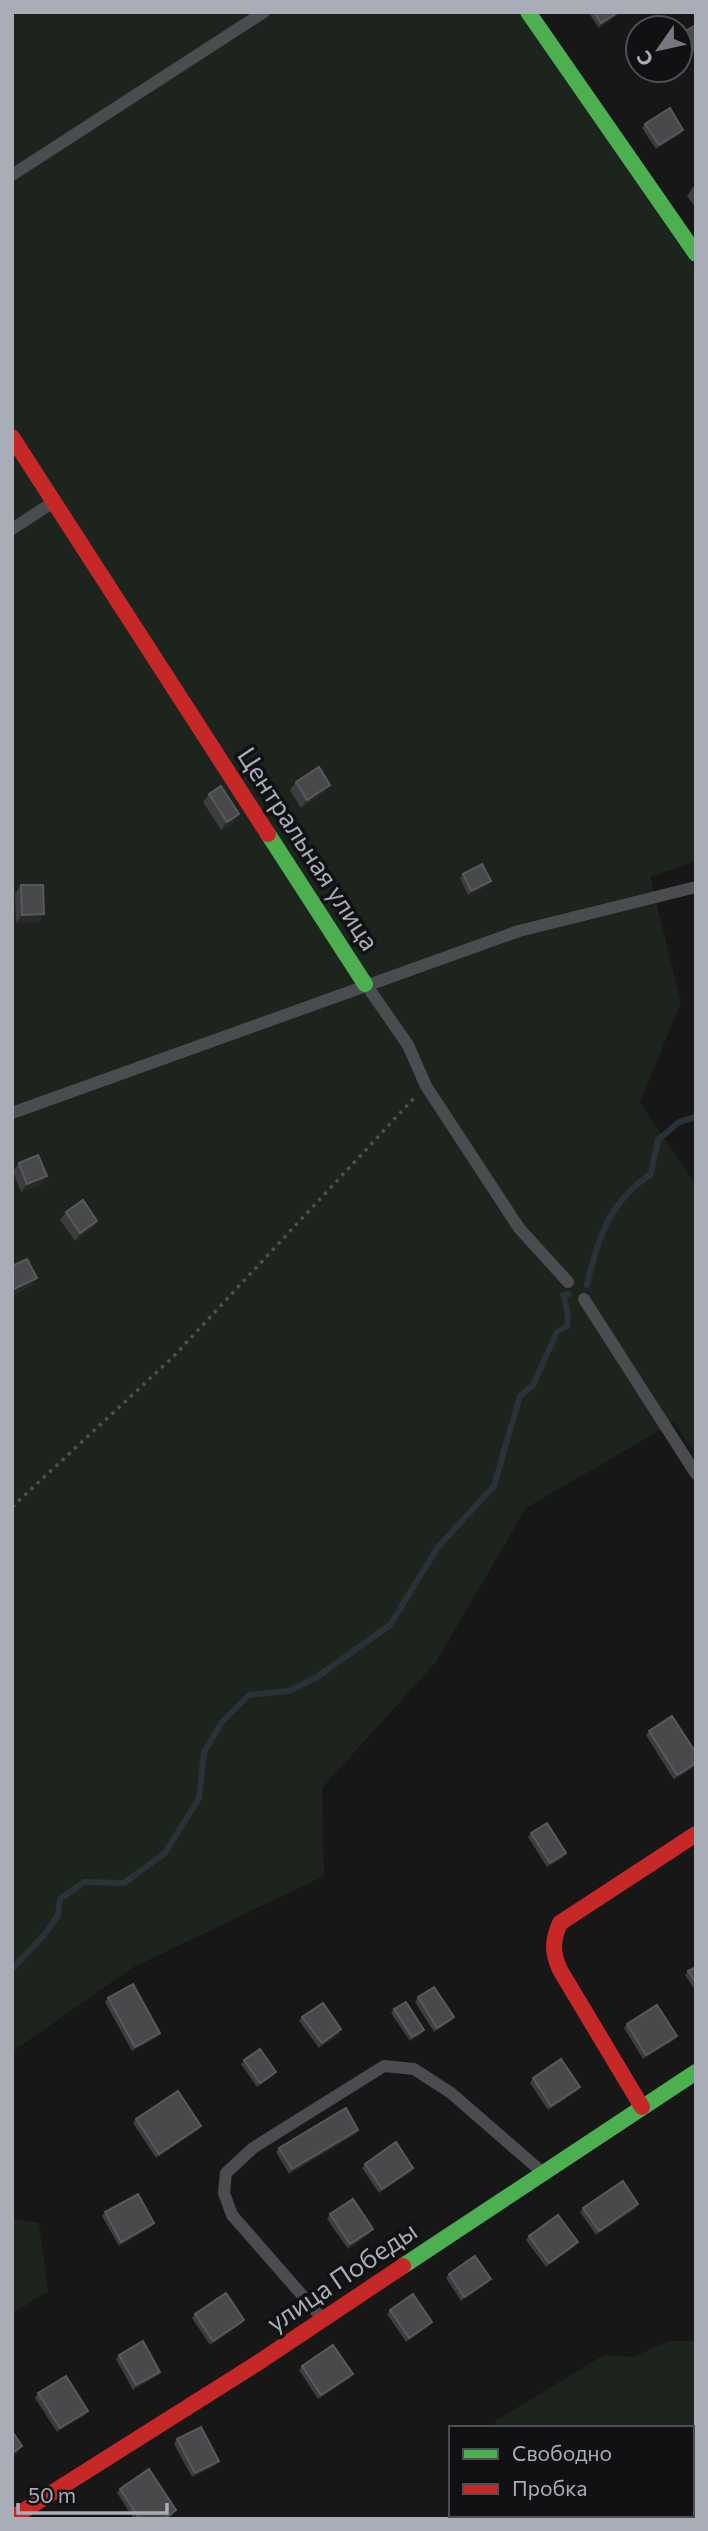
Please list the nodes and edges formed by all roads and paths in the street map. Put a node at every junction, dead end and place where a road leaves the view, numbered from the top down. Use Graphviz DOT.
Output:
graph roads {
  1 [pos="264,12"];
  2 [pos="528,12"];
  3 [pos="12,175"];
  4 [pos="696,254"];
  5 [pos="12,437"];
  6 [pos="55,501"];
  7 [pos="12,529"];
  8 [pos="696,887"];
  9 [pos="365,984"];
  10 [pos="426,1086"];
  11 [pos="12,1113"];
  12 [pos="568,1282"];
  13 [pos="584,1298"];
  14 [pos="696,1474"];
  15 [pos="12,1507"];
  16 [pos="696,1834"];
  17 [pos="696,2072"];
  18 [pos="642,2107"];
  19 [pos="542,2172"];
  20 [pos="323,2319"];
  21 [pos="12,2518"];
  1 -- 3 [label="lane"];
  2 -- 4 [label="street"];
  5 -- 6 [label="street, Центральная улица"];
  6 -- 7 [label="lane"];
  6 -- 9 [label="street, Центральная улица"];
  8 -- 9 [label="lane"];
  9 -- 10 [label="lane, Центральная улица"];
  9 -- 11 [label="lane"];
  10 -- 12 [label="lane, Центральная улица"];
  10 -- 15 [label="path"];
  13 -- 14 [label="lane"];
  16 -- 18 [label="street"];
  17 -- 18 [label="street, улица Победы"];
  18 -- 19 [label="street, улица Победы"];
  19 -- 20 [label="street, улица Победы"];
  19 -- 20 [label="lane"];
  20 -- 21 [label="street, улица Победы"];
}
